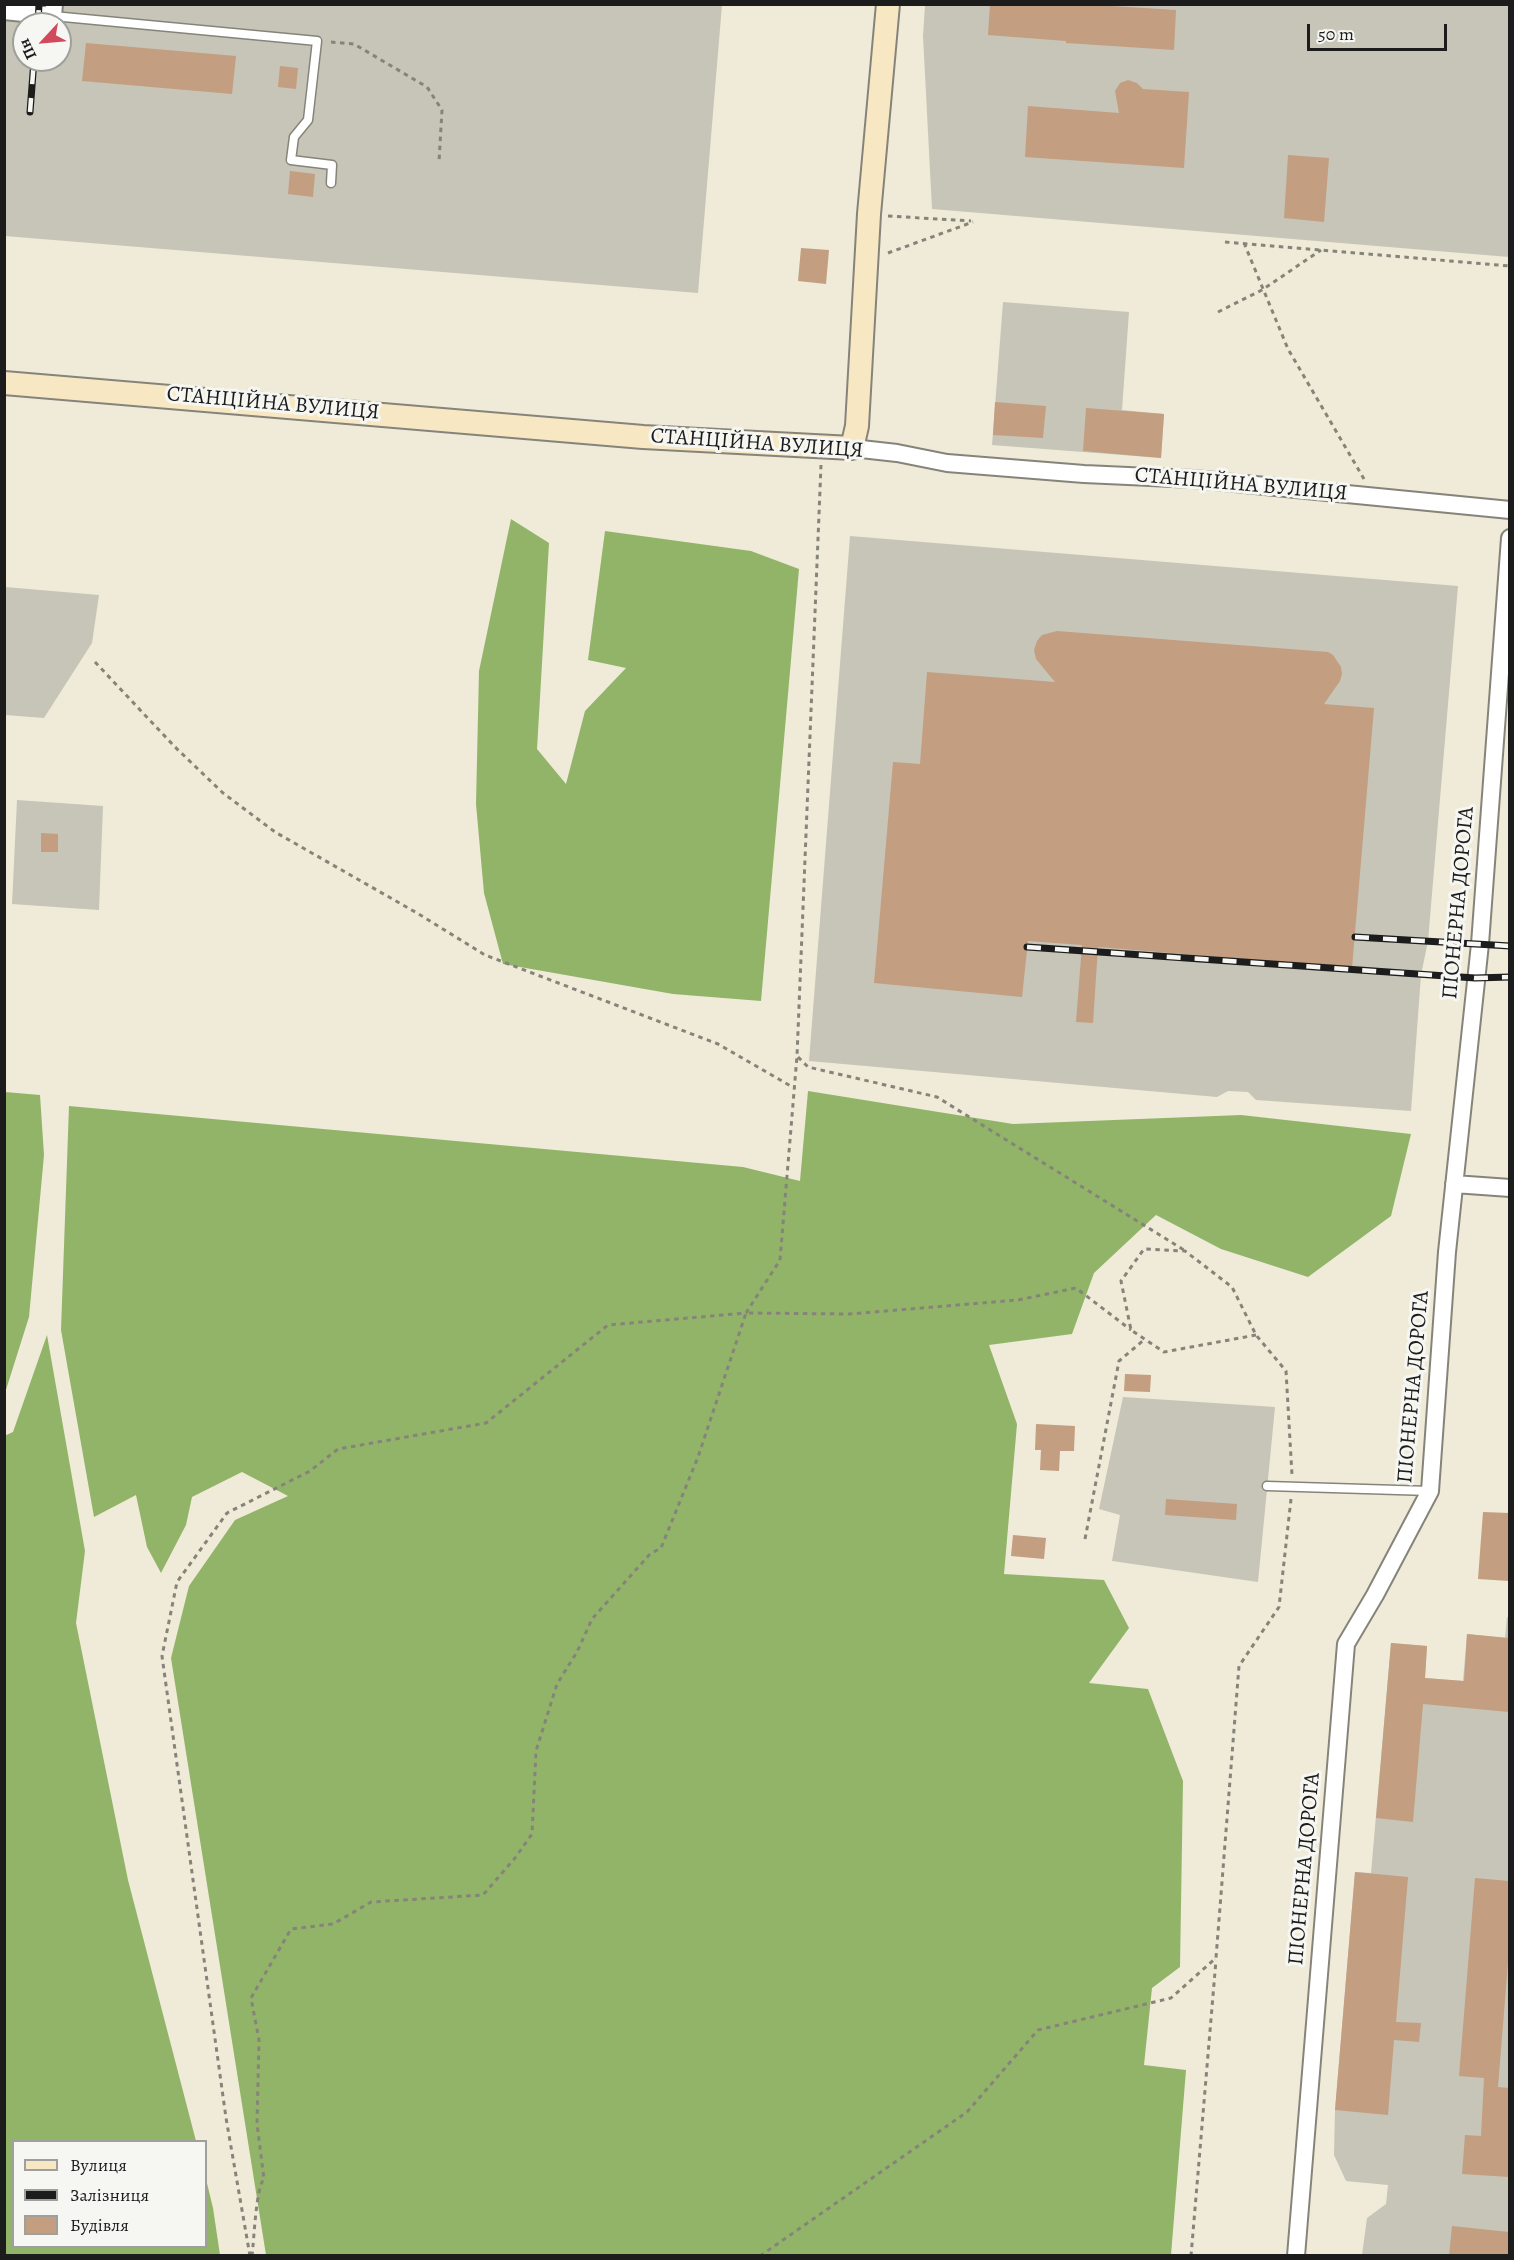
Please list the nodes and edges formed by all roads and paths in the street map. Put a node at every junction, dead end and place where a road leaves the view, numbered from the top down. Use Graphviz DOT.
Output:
graph roads {
  1 [pos="888,4"];
  2 [pos="54,10"];
  3 [pos="4,11"];
  4 [pos="317,41"];
  5 [pos="439,162"];
  6 [pos="331,183"];
  7 [pos="869,214"];
  8 [pos="1225,242"];
  9 [pos="1244,243"];
  10 [pos="1321,250"];
  11 [pos="867,261"];
  12 [pos="1509,266"];
  13 [pos="1262,290"];
  14 [pos="1218,312"];
  15 [pos="4,383"];
  16 [pos="822,446"];
  17 [pos="852,448"];
  18 [pos="1374,496"];
  19 [pos="1509,510"];
  20 [pos="1509,538"];
  21 [pos="95,662"];
  22 [pos="797,1056"];
  23 [pos="794,1088"];
  24 [pos="1454,1184"];
  25 [pos="1509,1188"];
  26 [pos="1185,1251"];
  27 [pos="746,1313"];
  28 [pos="1131,1330"];
  29 [pos="1256,1335"];
  30 [pos="1145,1339"];
  31 [pos="1267,1486"];
  32 [pos="1293,1487"];
  33 [pos="1430,1491"];
  34 [pos="1084,1539"];
  35 [pos="1216,1958"];
  36 [pos="251,2256"];
  37 [pos="760,2256"];
  38 [pos="1191,2256"];
  39 [pos="1296,2256"];
  1 -- 7 [label="street"];
  2 -- 3 [label="street"];
  2 -- 4 [label="lane"];
  4 -- 5 [label="path"];
  4 -- 6 [label="lane"];
  7 -- 11 [label="street"];
  7 -- 11 [label="path"];
  8 -- 9 [label="path"];
  9 -- 10 [label="path"];
  9 -- 13 [label="path"];
  10 -- 12 [label="path"];
  10 -- 13 [label="path"];
  11 -- 17 [label="street"];
  13 -- 14 [label="path"];
  13 -- 18 [label="path"];
  15 -- 16 [label="street, СТАНЦІЙНА ВУЛИЦЯ"];
  16 -- 17 [label="street, СТАНЦІЙНА ВУЛИЦЯ"];
  16 -- 22 [label="path"];
  17 -- 18 [label="street, СТАНЦІЙНА ВУЛИЦЯ"];
  18 -- 19 [label="street, СТАНЦІЙНА ВУЛИЦЯ"];
  20 -- 24 [label="street, ПІОНЕРНА ДОРОГА"];
  21 -- 23 [label="path"];
  22 -- 23 [label="path"];
  22 -- 26 [label="path"];
  23 -- 27 [label="path"];
  24 -- 25 [label="street"];
  24 -- 33 [label="street, ПІОНЕРНА ДОРОГА"];
  26 -- 28 [label="path"];
  26 -- 29 [label="path"];
  27 -- 28 [label="path"];
  27 -- 36 [label="path"];
  27 -- 36 [label="path"];
  28 -- 30 [label="path"];
  29 -- 30 [label="path"];
  29 -- 32 [label="path"];
  30 -- 34 [label="path"];
  31 -- 32 [label="lane"];
  32 -- 33 [label="lane"];
  32 -- 35 [label="path"];
  33 -- 39 [label="street, ПІОНЕРНА ДОРОГА"];
  35 -- 37 [label="path"];
  35 -- 38 [label="path"];
}
